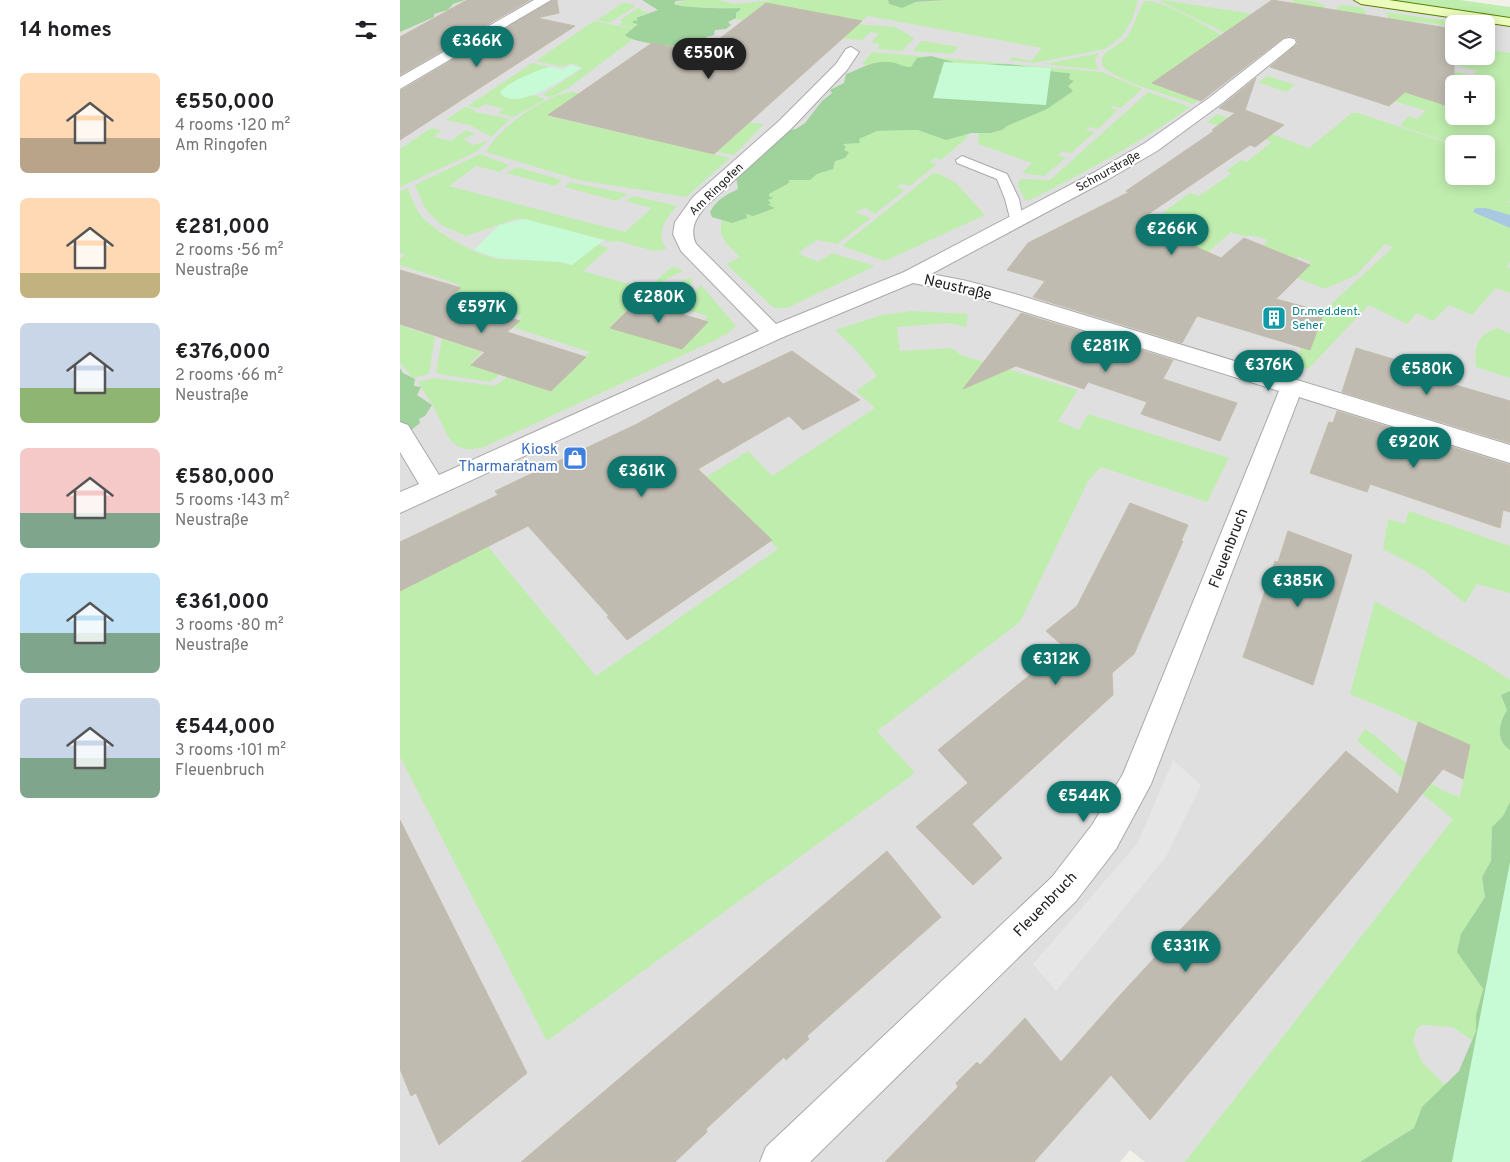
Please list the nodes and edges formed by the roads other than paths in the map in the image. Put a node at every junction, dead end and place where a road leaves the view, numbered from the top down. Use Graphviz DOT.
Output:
graph roads {
  1 [pos="544,0"];
  2 [pos="1361,0"];
  3 [pos="1510,22"];
  4 [pos="1289,42"];
  5 [pos="851,52"];
  6 [pos="400,84"];
  7 [pos="962,160"];
  8 [pos="1016,219"];
  9 [pos="911,276"];
  10 [pos="773,333"];
  11 [pos="1292,386"];
  12 [pos="400,432"];
  13 [pos="1510,454"];
  14 [pos="434,488"];
  15 [pos="400,504"];
  16 [pos="781,1162"];
  1 -- 6 [label="street"];
  2 -- 3 [label="main road"];
  4 -- 8 [label="street, Schnurstraße"];
  5 -- 10 [label="street, Am Ringofen"];
  7 -- 8 [label="lane"];
  8 -- 9 [label="street, Schnurstraße"];
  9 -- 10 [label="street, Neustraße"];
  9 -- 11 [label="street, Neustraße"];
  10 -- 14 [label="street, Neustraße"];
  11 -- 13 [label="street, Neustraße"];
  11 -- 16 [label="street, Fleuenbruch"];
  12 -- 14 [label="street"];
  14 -- 15 [label="street, Neustraße"];
}
